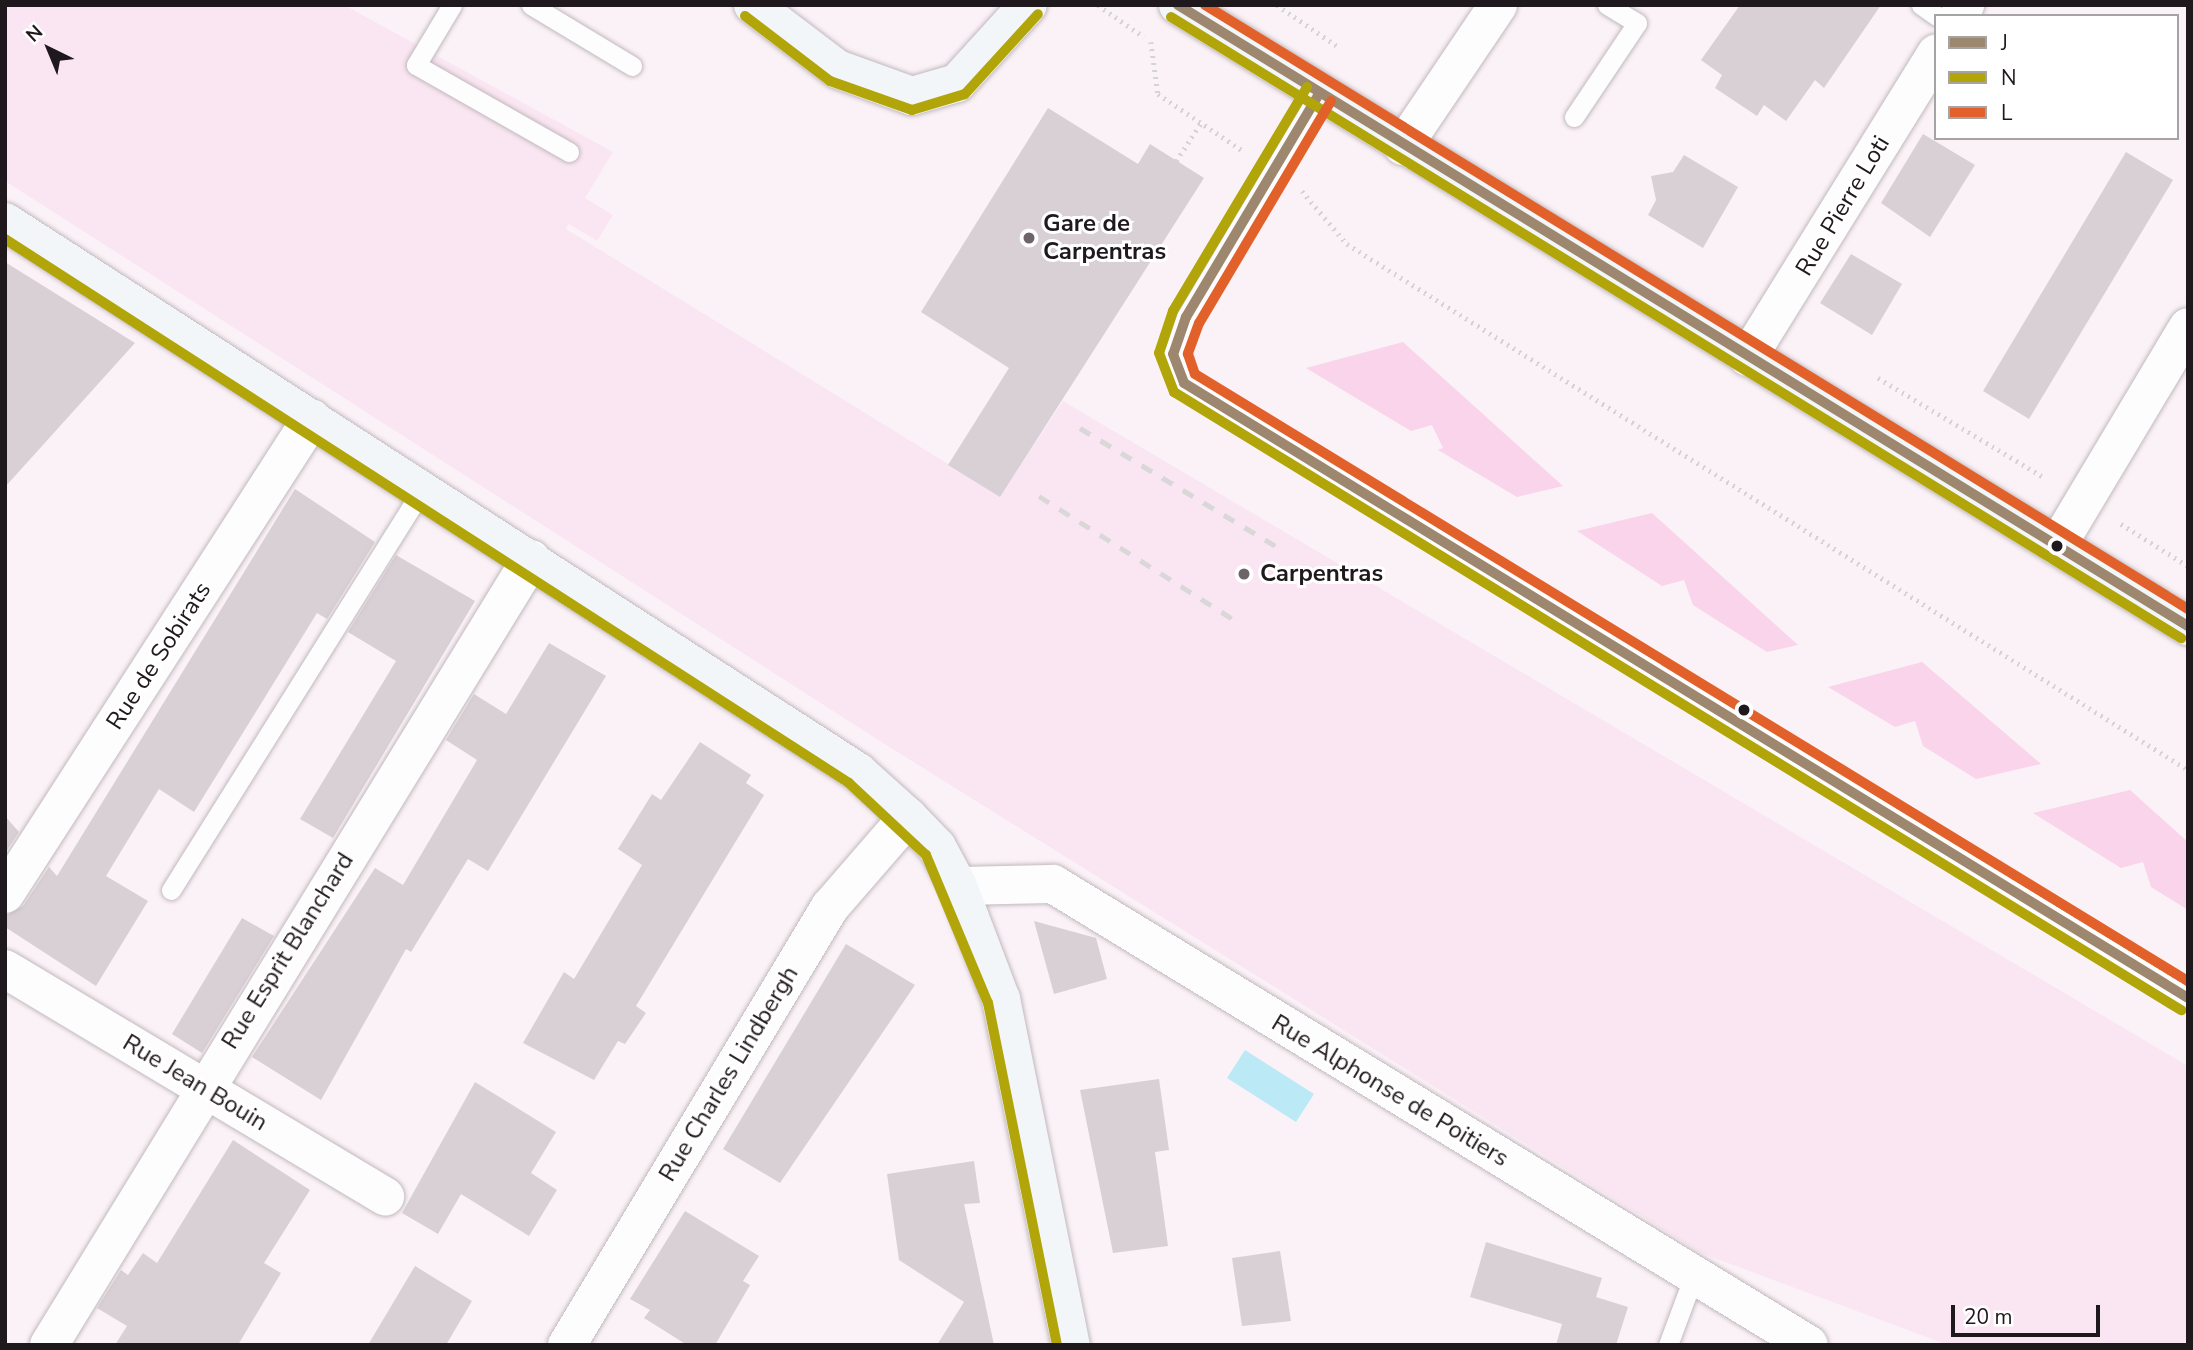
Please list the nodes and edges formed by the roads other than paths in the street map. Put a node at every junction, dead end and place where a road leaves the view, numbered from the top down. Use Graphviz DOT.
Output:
graph roads {
  1 [pos="452,5"];
  2 [pos="531,5"];
  3 [pos="753,5"];
  4 [pos="1028,5"];
  5 [pos="1178,5"];
  6 [pos="1498,5"];
  7 [pos="1607,5"];
  8 [pos="1934,57"];
  9 [pos="632,66"];
  10 [pos="1319,94"];
  11 [pos="1574,117"];
  12 [pos="1403,146"];
  13 [pos="569,152"];
  14 [pos="5,222"];
  15 [pos="2188,327"];
  16 [pos="1748,357"];
  17 [pos="312,418"];
  18 [pos="423,489"];
  19 [pos="2057,546"];
  20 [pos="531,559"];
  21 [pos="2188,626"];
  22 [pos="908,817"];
  23 [pos="958,886"];
  24 [pos="172,890"];
  25 [pos="5,894"];
  26 [pos="5,969"];
  27 [pos="2188,998"];
  28 [pos="203,1089"];
  29 [pos="385,1196"];
  30 [pos="1694,1275"];
  31 [pos="49,1345"];
  32 [pos="567,1345"];
  33 [pos="1071,1345"];
  34 [pos="1668,1345"];
  35 [pos="1809,1345"];
  1 -- 13 [label="lane"];
  2 -- 9 [label="lane"];
  3 -- 4 [label="street"];
  5 -- 10 [label="street"];
  6 -- 12 [label="street"];
  7 -- 11 [label="lane"];
  8 -- 16 [label="street, Rue Pierre Loti"];
  10 -- 12 [label="street"];
  10 -- 27 [label="lane"];
  12 -- 16 [label="street"];
  14 -- 17 [label="street"];
  15 -- 19 [label="street"];
  16 -- 19 [label="street"];
  17 -- 18 [label="street"];
  17 -- 25 [label="street, Rue de Sobirats"];
  18 -- 20 [label="street"];
  18 -- 24 [label="lane"];
  19 -- 21 [label="street"];
  20 -- 22 [label="street"];
  20 -- 28 [label="street, Rue Esprit Blanchard"];
  22 -- 23 [label="street"];
  22 -- 32 [label="street, Rue Charles Lindbergh"];
  23 -- 30 [label="street, Rue Alphonse de Poitiers"];
  23 -- 33 [label="street"];
  26 -- 28 [label="street, Rue Jean Bouin"];
  28 -- 29 [label="street, Rue Jean Bouin"];
  28 -- 31 [label="street, Rue Esprit Blanchard"];
  30 -- 34 [label="lane"];
  30 -- 35 [label="street, Rue Alphonse de Poitiers"];
}
